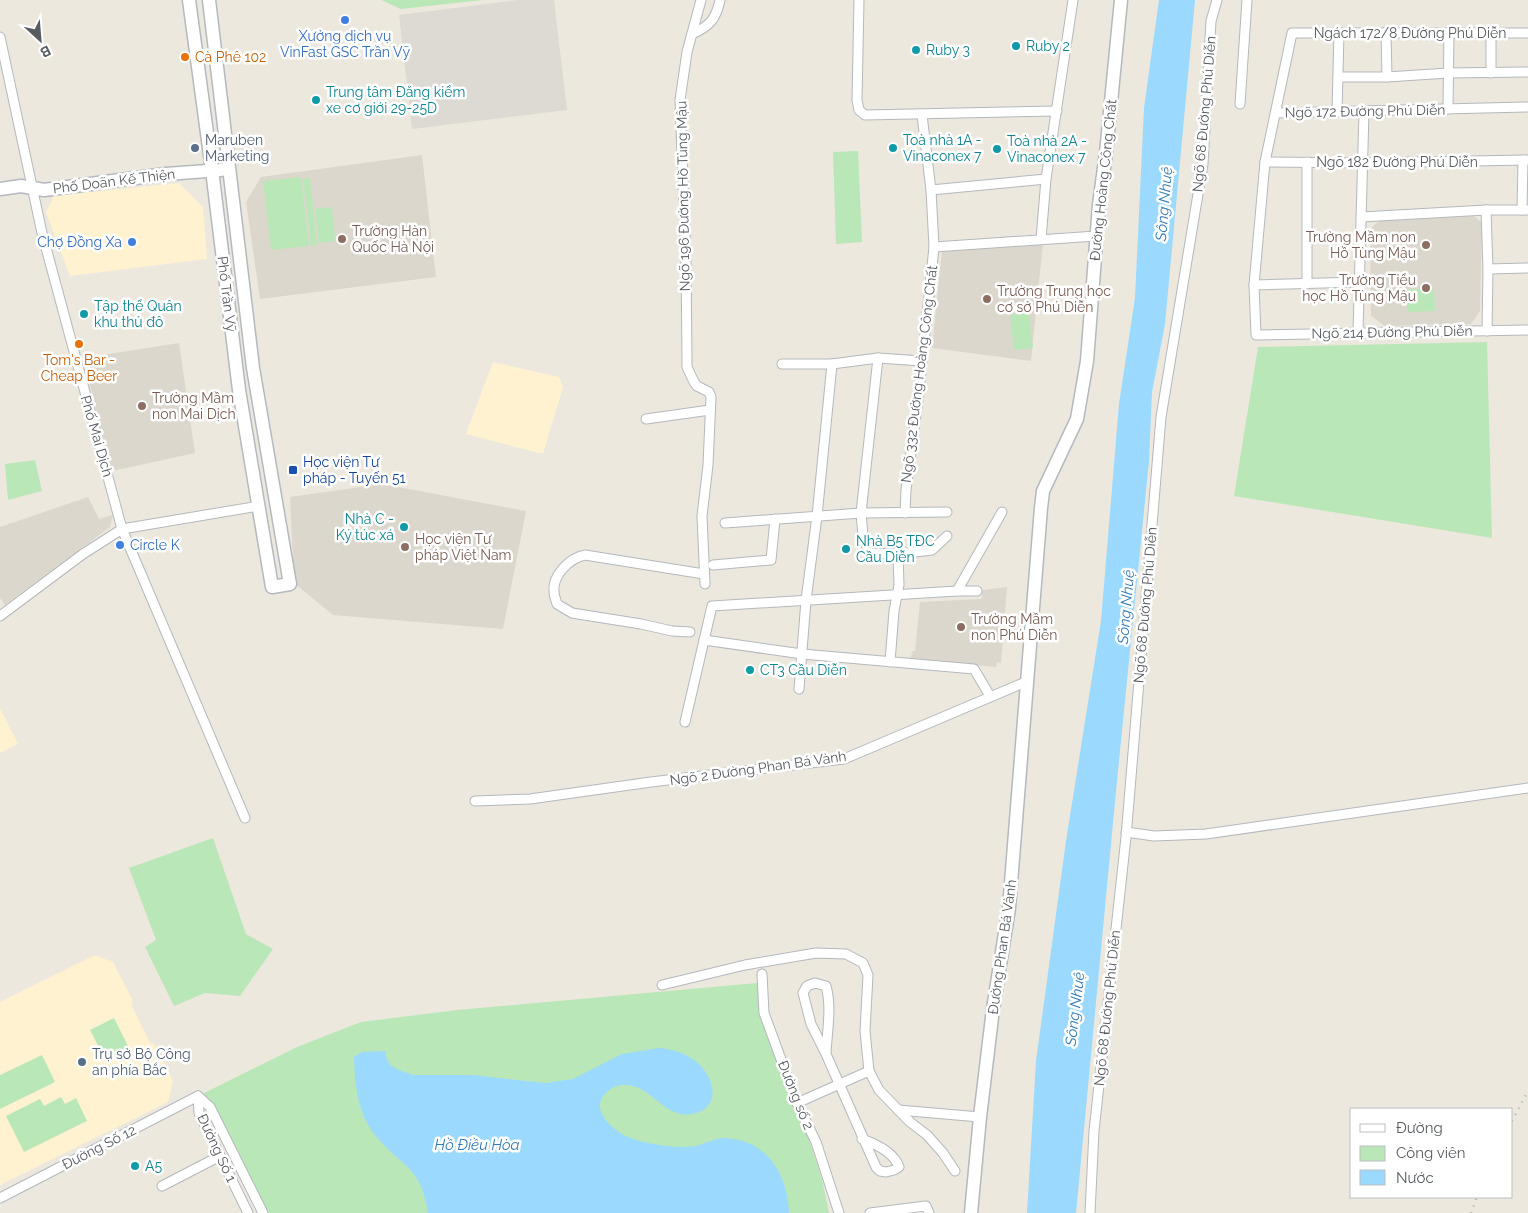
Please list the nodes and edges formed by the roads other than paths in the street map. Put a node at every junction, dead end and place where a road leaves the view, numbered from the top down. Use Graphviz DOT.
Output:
graph roads {
  1 [pos="189,0"];
  2 [pos="209,0"];
  3 [pos="701,0"];
  4 [pos="720,0"];
  5 [pos="859,0"];
  6 [pos="1073,0"];
  7 [pos="1121,0"];
  8 [pos="1217,0"];
  9 [pos="1247,0"];
  10 [pos="1386,32"];
  11 [pos="1449,32"];
  12 [pos="1491,32"];
  13 [pos="1339,33"];
  14 [pos="1528,33"];
  15 [pos="692,34"];
  16 [pos="0,37"];
  17 [pos="1528,72"];
  18 [pos="1448,73"];
  19 [pos="1491,73"];
  20 [pos="1338,77"];
  21 [pos="1386,77"];
  22 [pos="1240,104"];
  23 [pos="1528,107"];
  24 [pos="1448,109"];
  25 [pos="1057,111"];
  26 [pos="1364,111"];
  27 [pos="1337,112"];
  28 [pos="1276,113"];
  29 [pos="922,115"];
  30 [pos="1525,160"];
  31 [pos="1266,162"];
  32 [pos="1307,162"];
  33 [pos="1363,163"];
  34 [pos="229,169"];
  35 [pos="212,170"];
  36 [pos="1046,179"];
  37 [pos="32,187"];
  38 [pos="0,189"];
  39 [pos="931,190"];
  40 [pos="1486,210"];
  41 [pos="1525,210"];
  42 [pos="1361,217"];
  43 [pos="1096,236"];
  44 [pos="1041,239"];
  45 [pos="934,247"];
  46 [pos="1528,268"];
  47 [pos="1488,270"];
  48 [pos="1360,282"];
  49 [pos="1307,284"];
  50 [pos="1254,285"];
  51 [pos="1528,330"];
  52 [pos="1487,331"];
  53 [pos="1358,332"];
  54 [pos="1256,335"];
  55 [pos="878,358"];
  56 [pos="922,361"];
  57 [pos="782,364"];
  58 [pos="832,364"];
  59 [pos="710,410"];
  60 [pos="646,419"];
  61 [pos="275,504"];
  62 [pos="259,506"];
  63 [pos="947,512"];
  64 [pos="1002,512"];
  65 [pos="861,513"];
  66 [pos="905,513"];
  67 [pos="817,516"];
  68 [pos="775,519"];
  69 [pos="726,523"];
  70 [pos="122,529"];
  71 [pos="947,536"];
  72 [pos="898,554"];
  73 [pos="713,564"];
  74 [pos="957,590"];
  75 [pos="977,591"];
  76 [pos="897,595"];
  77 [pos="806,600"];
  78 [pos="0,616"];
  79 [pos="690,632"];
  80 [pos="704,640"];
  81 [pos="802,654"];
  82 [pos="890,662"];
  83 [pos="1028,681"];
  84 [pos="799,689"];
  85 [pos="990,696"];
  86 [pos="686,722"];
  87 [pos="1528,788"];
  88 [pos="475,801"];
  89 [pos="245,818"];
  90 [pos="1126,832"];
  91 [pos="762,974"];
  92 [pos="662,985"];
  93 [pos="826,1054"];
  94 [pos="869,1072"];
  95 [pos="839,1085"];
  96 [pos="198,1096"];
  97 [pos="796,1103"];
  98 [pos="898,1110"];
  99 [pos="980,1117"];
  100 [pos="862,1139"];
  101 [pos="220,1156"];
  102 [pos="955,1171"];
  103 [pos="162,1186"];
  104 [pos="0,1198"];
  105 [pos="248,1213"];
  106 [pos="263,1213"];
  107 [pos="840,1213"];
  108 [pos="870,1213"];
  109 [pos="929,1213"];
  110 [pos="971,1213"];
  111 [pos="1090,1213"];
  1 -- 35 [label="street, Phố Trần Vỹ"];
  2 -- 34 [label="street, Phố Trần Vỹ"];
  3 -- 15 [label="street, Ngõ 196 Đường Hồ Tùng Mậu"];
  4 -- 15 [label="street"];
  5 -- 29 [label="street"];
  6 -- 25 [label="street"];
  7 -- 43 [label="street, Đường Hoàng Công Chất"];
  8 -- 90 [label="street, Ngõ 68 Đường Phú Diễn"];
  9 -- 22 [label="street"];
  10 -- 11 [label="street, Ngách 172/8 Đường Phú Diễn"];
  10 -- 13 [label="street, Ngách 172/8 Đường Phú Diễn"];
  10 -- 21 [label="street"];
  11 -- 12 [label="street, Ngách 172/8 Đường Phú Diễn"];
  11 -- 18 [label="street"];
  12 -- 14 [label="street, Ngách 172/8 Đường Phú Diễn"];
  12 -- 19 [label="street"];
  13 -- 20 [label="street"];
  13 -- 28 [label="street, Ngách 172/8 Đường Phú Diễn"];
  15 -- 59 [label="street, Ngõ 196 Đường Hồ Tùng Mậu"];
  16 -- 37 [label="street, Phố Mai Dịch"];
  17 -- 19 [label="street"];
  18 -- 19 [label="street"];
  18 -- 21 [label="street"];
  18 -- 24 [label="street"];
  20 -- 21 [label="street"];
  20 -- 27 [label="street"];
  23 -- 24 [label="street, Ngõ 172 Đường Phú Diễn"];
  24 -- 26 [label="street, Ngõ 172 Đường Phú Diễn"];
  25 -- 29 [label="street"];
  25 -- 36 [label="street"];
  26 -- 27 [label="street, Ngõ 172 Đường Phú Diễn"];
  26 -- 33 [label="street"];
  27 -- 28 [label="street, Ngõ 172 Đường Phú Diễn"];
  28 -- 31 [label="street, Ngõ 172 Đường Phú Diễn"];
  29 -- 39 [label="street"];
  30 -- 33 [label="street, Ngõ 182 Đường Phú Diễn"];
  30 -- 41 [label="street"];
  31 -- 32 [label="street, Ngõ 182 Đường Phú Diễn"];
  31 -- 50 [label="street, Ngõ 172 Đường Phú Diễn"];
  32 -- 33 [label="street, Ngõ 182 Đường Phú Diễn"];
  32 -- 49 [label="street"];
  33 -- 42 [label="street"];
  34 -- 35 [label="street, Phố Doãn Kế Thiện"];
  34 -- 61 [label="street, Phố Trần Vỹ"];
  35 -- 37 [label="street, Phố Doãn Kế Thiện"];
  35 -- 62 [label="street, Phố Trần Vỹ"];
  36 -- 39 [label="street"];
  36 -- 44 [label="street"];
  37 -- 38 [label="street, Phố Doãn Kế Thiện"];
  37 -- 70 [label="street, Phố Mai Dịch"];
  39 -- 45 [label="street"];
  40 -- 41 [label="street"];
  40 -- 42 [label="street"];
  40 -- 47 [label="street"];
  42 -- 48 [label="street"];
  43 -- 44 [label="street, Ngõ 332 Đường Hoàng Công Chất"];
  43 -- 83 [label="street, Đường Hoàng Công Chất"];
  44 -- 45 [label="street, Ngõ 332 Đường Hoàng Công Chất"];
  45 -- 56 [label="street, Ngõ 332 Đường Hoàng Công Chất"];
  46 -- 47 [label="street"];
  47 -- 52 [label="street"];
  48 -- 49 [label="street"];
  48 -- 53 [label="street"];
  49 -- 50 [label="street"];
  50 -- 54 [label="street, Ngõ 172 Đường Phú Diễn"];
  51 -- 52 [label="street, Ngõ 214 Đường Phú Diễn"];
  52 -- 53 [label="street, Ngõ 214 Đường Phú Diễn"];
  53 -- 54 [label="street, Ngõ 214 Đường Phú Diễn"];
  55 -- 56 [label="street"];
  55 -- 58 [label="street"];
  55 -- 65 [label="street"];
  56 -- 66 [label="street, Ngõ 332 Đường Hoàng Công Chất"];
  57 -- 58 [label="street"];
  58 -- 67 [label="street"];
  59 -- 60 [label="street"];
  59 -- 79 [label="street"];
  61 -- 62 [label="street"];
  61 -- 62 [label="street, Phố Trần Vỹ"];
  62 -- 70 [label="street"];
  63 -- 66 [label="street"];
  64 -- 74 [label="street"];
  65 -- 66 [label="street"];
  65 -- 67 [label="street"];
  65 -- 72 [label="street"];
  67 -- 68 [label="street"];
  67 -- 77 [label="street"];
  68 -- 69 [label="street"];
  68 -- 73 [label="street"];
  70 -- 78 [label="street"];
  70 -- 89 [label="street, Phố Mai Dịch"];
  71 -- 72 [label="street"];
  72 -- 76 [label="street"];
  74 -- 75 [label="street"];
  74 -- 76 [label="street"];
  76 -- 77 [label="street"];
  76 -- 82 [label="street"];
  77 -- 80 [label="street"];
  77 -- 81 [label="street"];
  80 -- 81 [label="street"];
  80 -- 86 [label="street"];
  81 -- 82 [label="street"];
  81 -- 84 [label="street"];
  82 -- 85 [label="street"];
  83 -- 85 [label="street, Ngõ 2 Đường Phan Bá Vành"];
  83 -- 99 [label="street, Đường Phan Bá Vành"];
  85 -- 88 [label="street, Ngõ 2 Đường Phan Bá Vành"];
  87 -- 90 [label="street"];
  90 -- 111 [label="street, Ngõ 68 Đường Phú Diễn"];
  91 -- 97 [label="street, Đường số 2"];
  92 -- 94 [label="street"];
  93 -- 93 [label="street"];
  93 -- 95 [label="street"];
  94 -- 95 [label="street"];
  94 -- 98 [label="street"];
  95 -- 97 [label="street"];
  95 -- 100 [label="street"];
  96 -- 101 [label="street, Đường Số 1"];
  96 -- 104 [label="street, Đường Số 12"];
  96 -- 106 [label="street, Đường Số 1"];
  97 -- 107 [label="street, Đường số 2"];
  98 -- 99 [label="street"];
  98 -- 102 [label="street"];
  99 -- 110 [label="street, Đường Phan Bá Vành"];
  101 -- 103 [label="street"];
  101 -- 105 [label="street, Đường Số 1"];
  108 -- 109 [label="street"];
}
